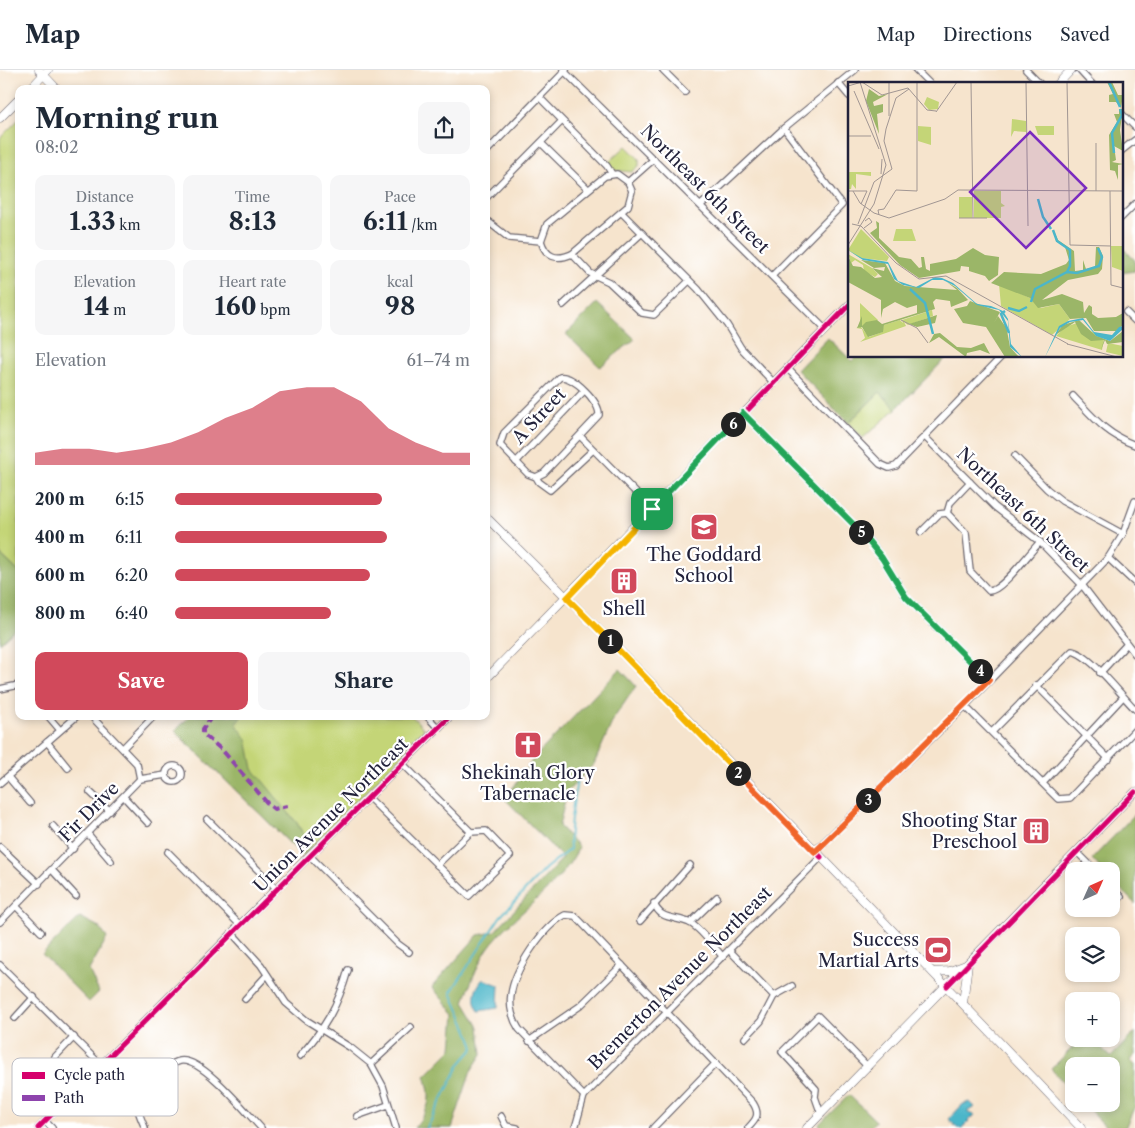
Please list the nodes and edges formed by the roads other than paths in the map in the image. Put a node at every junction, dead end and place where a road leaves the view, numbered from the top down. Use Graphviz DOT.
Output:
graph roads {
  1 [pos="662,70"];
  2 [pos="854,70"];
  3 [pos="916,70"];
  4 [pos="1026,70"];
  5 [pos="1071,70"];
  6 [pos="1079,70"];
  7 [pos="564,71"];
  8 [pos="43,72"];
  9 [pos="928,82"];
  10 [pos="1038,82"];
  11 [pos="1060,82"];
  12 [pos="1090,82"];
  13 [pos="838,83"];
  14 [pos="33,85"];
  15 [pos="54,85"];
  16 [pos="685,92"];
  17 [pos="848,95"];
  18 [pos="540,98"];
  19 [pos="15,104"];
  20 [pos="1122,114"];
  21 [pos="0,118"];
  22 [pos="561,122"];
  23 [pos="1135,127"];
  24 [pos="784,128"];
  25 [pos="1135,140"];
  26 [pos="541,143"];
  27 [pos="490,148"];
  28 [pos="1122,150"];
  29 [pos="654,159"];
  30 [pos="612,174"];
  31 [pos="628,182"];
  32 [pos="588,189"];
  33 [pos="490,194"];
  34 [pos="1135,204"];
  35 [pos="701,205"];
  36 [pos="621,212"];
  37 [pos="1122,217"];
  38 [pos="490,223"];
  39 [pos="642,233"];
  40 [pos="541,241"];
  41 [pos="572,254"];
  42 [pos="596,276"];
  43 [pos="772,276"];
  44 [pos="689,281"];
  45 [pos="563,305"];
  46 [pos="848,306"];
  47 [pos="1126,312"];
  48 [pos="1135,321"];
  49 [pos="825,329"];
  50 [pos="1000,358"];
  51 [pos="787,368"];
  52 [pos="773,382"];
  53 [pos="584,391"];
  54 [pos="1074,396"];
  55 [pos="743,413"];
  56 [pos="580,436"];
  57 [pos="925,437"];
  58 [pos="1135,445"];
  59 [pos="593,450"];
  60 [pos="1015,456"];
  61 [pos="516,462"];
  62 [pos="536,477"];
  63 [pos="970,482"];
  64 [pos="1135,501"];
  65 [pos="652,509"];
  66 [pos="946,512"];
  67 [pos="490,522"];
  68 [pos="921,532"];
  69 [pos="1123,534"];
  70 [pos="1040,542"];
  71 [pos="1108,558"];
  72 [pos="1135,583"];
  73 [pos="1082,585"];
  74 [pos="567,598"];
  75 [pos="1126,645"];
  76 [pos="1135,654"];
  77 [pos="1100,672"];
  78 [pos="490,675"];
  79 [pos="989,680"];
  80 [pos="15,686"];
  81 [pos="1036,686"];
  82 [pos="0,689"];
  83 [pos="1124,697"];
  84 [pos="965,706"];
  85 [pos="1135,709"];
  86 [pos="51,720"];
  87 [pos="72,720"];
  88 [pos="95,720"];
  89 [pos="150,720"];
  90 [pos="431,720"];
  91 [pos="446,720"];
  92 [pos="438,728"];
  93 [pos="60,730"];
  94 [pos="1135,730"];
  95 [pos="992,732"];
  96 [pos="1086,736"];
  97 [pos="47,742"];
  98 [pos="123,748"];
  99 [pos="1109,758"];
  100 [pos="402,763"];
  101 [pos="68,768"];
  102 [pos="166,775"];
  103 [pos="8,777"];
  104 [pos="140,779"];
  105 [pos="1042,783"];
  106 [pos="0,784"];
  107 [pos="90,792"];
  108 [pos="1135,792"];
  109 [pos="124,797"];
  110 [pos="368,797"];
  111 [pos="30,803"];
  112 [pos="110,811"];
  113 [pos="207,819"];
  114 [pos="148,824"];
  115 [pos="53,826"];
  116 [pos="471,832"];
  117 [pos="88,834"];
  118 [pos="73,849"];
  119 [pos="1,850"];
  120 [pos="168,852"];
  121 [pos="1077,852"];
  122 [pos="818,854"];
  123 [pos="310,856"];
  124 [pos="111,861"];
  125 [pos="1087,862"];
  126 [pos="438,865"];
  127 [pos="690,865"];
  128 [pos="52,870"];
  129 [pos="38,884"];
  130 [pos="277,889"];
  131 [pos="76,896"];
  132 [pos="717,897"];
  133 [pos="654,903"];
  134 [pos="16,906"];
  135 [pos="640,920"];
  136 [pos="0,922"];
  137 [pos="690,923"];
  138 [pos="240,924"];
  139 [pos="41,932"];
  140 [pos="232,933"];
  141 [pos="729,950"];
  142 [pos="409,952"];
  143 [pos="723,957"];
  144 [pos="968,964"];
  145 [pos="0,965"];
  146 [pos="622,965"];
  147 [pos="348,970"];
  148 [pos="933,972"];
  149 [pos="267,975"];
  150 [pos="792,986"];
  151 [pos="947,986"];
  152 [pos="774,996"];
  153 [pos="34,997"];
  154 [pos="244,1000"];
  155 [pos="963,1003"];
  156 [pos="668,1013"];
  157 [pos="15,1018"];
  158 [pos="410,1026"];
  159 [pos="322,1031"];
  160 [pos="74,1037"];
  161 [pos="745,1038"];
  162 [pos="529,1040"];
  163 [pos="300,1056"];
  164 [pos="55,1057"];
  165 [pos="94,1058"];
  166 [pos="107,1058"];
  167 [pos="178,1062"];
  168 [pos="371,1064"];
  169 [pos="716,1064"];
  170 [pos="868,1067"];
  171 [pos="584,1096"];
  172 [pos="388,1105"];
  173 [pos="821,1114"];
  174 [pos="50,1116"];
  175 [pos="140,1116"];
  176 [pos="357,1116"];
  177 [pos="501,1116"];
  178 [pos="45,1121"];
  179 [pos="505,1127"];
  180 [pos="38,1128"];
  181 [pos="52,1128"];
  182 [pos="145,1128"];
  183 [pos="261,1128"];
  184 [pos="396,1128"];
  185 [pos="517,1128"];
  186 [pos="576,1128"];
  187 [pos="653,1128"];
  188 [pos="748,1128"];
  189 [pos="807,1128"];
  190 [pos="1081,1128"];
  1 -- 16 [label="street"];
  2 -- 13 [label="street"];
  3 -- 9 [label="street"];
  4 -- 10 [label="street"];
  5 -- 11 [label="main road"];
  6 -- 12 [label="street"];
  7 -- 18 [label="street"];
  7 -- 29 [label="street, Northeast 6th Street"];
  8 -- 14 [label="main road"];
  8 -- 15 [label="main road"];
  13 -- 17 [label="street"];
  13 -- 24 [label="street"];
  18 -- 22 [label="street"];
  18 -- 27 [label="street"];
  19 -- 21 [label="main road"];
  20 -- 23 [label="street"];
  22 -- 26 [label="street"];
  22 -- 30 [label="street"];
  24 -- 35 [label="street"];
  24 -- 43 [label="street"];
  25 -- 28 [label="street"];
  26 -- 32 [label="street"];
  26 -- 33 [label="street"];
  29 -- 31 [label="street"];
  29 -- 35 [label="street, Northeast 6th Street"];
  30 -- 31 [label="street"];
  30 -- 32 [label="street"];
  31 -- 36 [label="street"];
  32 -- 40 [label="street"];
  34 -- 37 [label="street"];
  35 -- 43 [label="street, Northeast 6th Street"];
  36 -- 39 [label="street"];
  36 -- 41 [label="street"];
  38 -- 40 [label="street"];
  39 -- 42 [label="street"];
  39 -- 44 [label="street"];
  40 -- 41 [label="street"];
  41 -- 42 [label="street"];
  42 -- 44 [label="street"];
  42 -- 45 [label="street"];
  43 -- 49 [label="street, Northeast 6th Street"];
  44 -- 52 [label="street"];
  46 -- 49 [label="main road"];
  47 -- 48 [label="street"];
  49 -- 51 [label="main road"];
  50 -- 57 [label="street"];
  51 -- 52 [label="main road"];
  51 -- 57 [label="street"];
  52 -- 55 [label="main road"];
  53 -- 56 [label="street"];
  53 -- 61 [label="street, A Street"];
  53 -- 61 [label="street"];
  54 -- 58 [label="street"];
  55 -- 65 [label="main road"];
  55 -- 79 [label="street"];
  56 -- 59 [label="street"];
  56 -- 62 [label="street"];
  57 -- 63 [label="street, Northeast 6th Street"];
  59 -- 62 [label="street"];
  59 -- 65 [label="street"];
  60 -- 69 [label="street"];
  61 -- 62 [label="street"];
  63 -- 66 [label="street"];
  63 -- 70 [label="street, Northeast 6th Street"];
  64 -- 69 [label="street, Bremerton Avenue Northeast"];
  65 -- 74 [label="main road"];
  66 -- 68 [label="street"];
  66 -- 70 [label="street"];
  67 -- 74 [label="main road"];
  69 -- 71 [label="street, Bremerton Avenue Northeast"];
  70 -- 73 [label="street, Northeast 6th Street"];
  71 -- 72 [label="street"];
  71 -- 73 [label="street, Bremerton Avenue Northeast"];
  73 -- 75 [label="street, Northeast 6th Street"];
  73 -- 79 [label="street, Bremerton Avenue Northeast"];
  74 -- 78 [label="main road"];
  74 -- 122 [label="main road"];
  75 -- 76 [label="street, Northeast 6th Street"];
  75 -- 77 [label="street"];
  77 -- 81 [label="street"];
  77 -- 83 [label="street"];
  79 -- 84 [label="street, Bremerton Avenue Northeast"];
  80 -- 82 [label="street"];
  81 -- 95 [label="street"];
  81 -- 96 [label="street"];
  83 -- 85 [label="street"];
  83 -- 96 [label="street"];
  84 -- 95 [label="street"];
  84 -- 122 [label="street, Bremerton Avenue Northeast"];
  86 -- 93 [label="street"];
  87 -- 93 [label="street"];
  88 -- 98 [label="street, Fir Drive"];
  89 -- 98 [label="street"];
  90 -- 92 [label="street"];
  91 -- 92 [label="main road, Union Avenue Northeast"];
  92 -- 100 [label="main road, Union Avenue Northeast"];
  93 -- 97 [label="street"];
  94 -- 99 [label="street"];
  95 -- 105 [label="street"];
  96 -- 99 [label="street"];
  96 -- 105 [label="street"];
  97 -- 101 [label="street"];
  97 -- 103 [label="street"];
  98 -- 104 [label="street, Fir Drive"];
  99 -- 105 [label="street"];
  100 -- 110 [label="main road, Union Avenue Northeast"];
  100 -- 116 [label="street"];
  102 -- 104 [label="street"];
  103 -- 106 [label="street"];
  103 -- 111 [label="street"];
  104 -- 109 [label="street, Fir Drive"];
  107 -- 112 [label="street"];
  108 -- 121 [label="main road"];
  109 -- 112 [label="street, Fir Drive"];
  109 -- 114 [label="street"];
  110 -- 123 [label="main road, Union Avenue Northeast"];
  110 -- 126 [label="street"];
  112 -- 117 [label="street, Fir Drive"];
  113 -- 130 [label="street"];
  115 -- 118 [label="street"];
  116 -- 126 [label="street"];
  116 -- 126 [label="street"];
  117 -- 118 [label="street, Fir Drive"];
  117 -- 124 [label="street"];
  118 -- 128 [label="street, Fir Drive"];
  119 -- 129 [label="street"];
  120 -- 138 [label="street"];
  121 -- 125 [label="street"];
  121 -- 144 [label="main road"];
  122 -- 141 [label="street, Bremerton Avenue Northeast"];
  122 -- 148 [label="main road"];
  123 -- 130 [label="main road, Union Avenue Northeast"];
  123 -- 142 [label="street"];
  127 -- 133 [label="street"];
  128 -- 129 [label="street, Fir Drive"];
  128 -- 131 [label="street"];
  129 -- 134 [label="street, Fir Drive"];
  130 -- 138 [label="main road, Union Avenue Northeast"];
  132 -- 137 [label="street"];
  133 -- 135 [label="street"];
  133 -- 137 [label="street"];
  134 -- 136 [label="street, Fir Drive"];
  134 -- 139 [label="street"];
  137 -- 143 [label="street"];
  138 -- 140 [label="main road, Union Avenue Northeast"];
  140 -- 149 [label="street"];
  140 -- 166 [label="street"];
  141 -- 143 [label="street, Bremerton Avenue Northeast"];
  141 -- 152 [label="street"];
  143 -- 156 [label="street, Bremerton Avenue Northeast"];
  144 -- 148 [label="main road"];
  144 -- 151 [label="main road"];
  144 -- 155 [label="main road"];
  145 -- 153 [label="street"];
  146 -- 156 [label="street"];
  146 -- 162 [label="street"];
  146 -- 162 [label="street"];
  147 -- 159 [label="street"];
  148 -- 151 [label="main road"];
  149 -- 154 [label="street"];
  149 -- 159 [label="street"];
  150 -- 152 [label="street"];
  151 -- 155 [label="main road"];
  151 -- 170 [label="main road"];
  152 -- 161 [label="street"];
  153 -- 157 [label="street"];
  153 -- 160 [label="street"];
  155 -- 190 [label="main road"];
  156 -- 169 [label="street"];
  156 -- 171 [label="street, Bremerton Avenue Northeast"];
  158 -- 168 [label="street"];
  159 -- 163 [label="street"];
  159 -- 168 [label="street"];
  160 -- 164 [label="street"];
  160 -- 165 [label="street"];
  162 -- 171 [label="street"];
  167 -- 183 [label="street"];
  168 -- 172 [label="street"];
  169 -- 187 [label="street"];
  169 -- 188 [label="street"];
  170 -- 173 [label="main road"];
  170 -- 173 [label="street"];
  171 -- 186 [label="street"];
  172 -- 176 [label="street"];
  172 -- 184 [label="street"];
  173 -- 189 [label="main road"];
  174 -- 178 [label="street"];
  175 -- 182 [label="street"];
  177 -- 179 [label="street"];
  178 -- 180 [label="street"];
  178 -- 181 [label="street"];
  179 -- 185 [label="street"];
}
